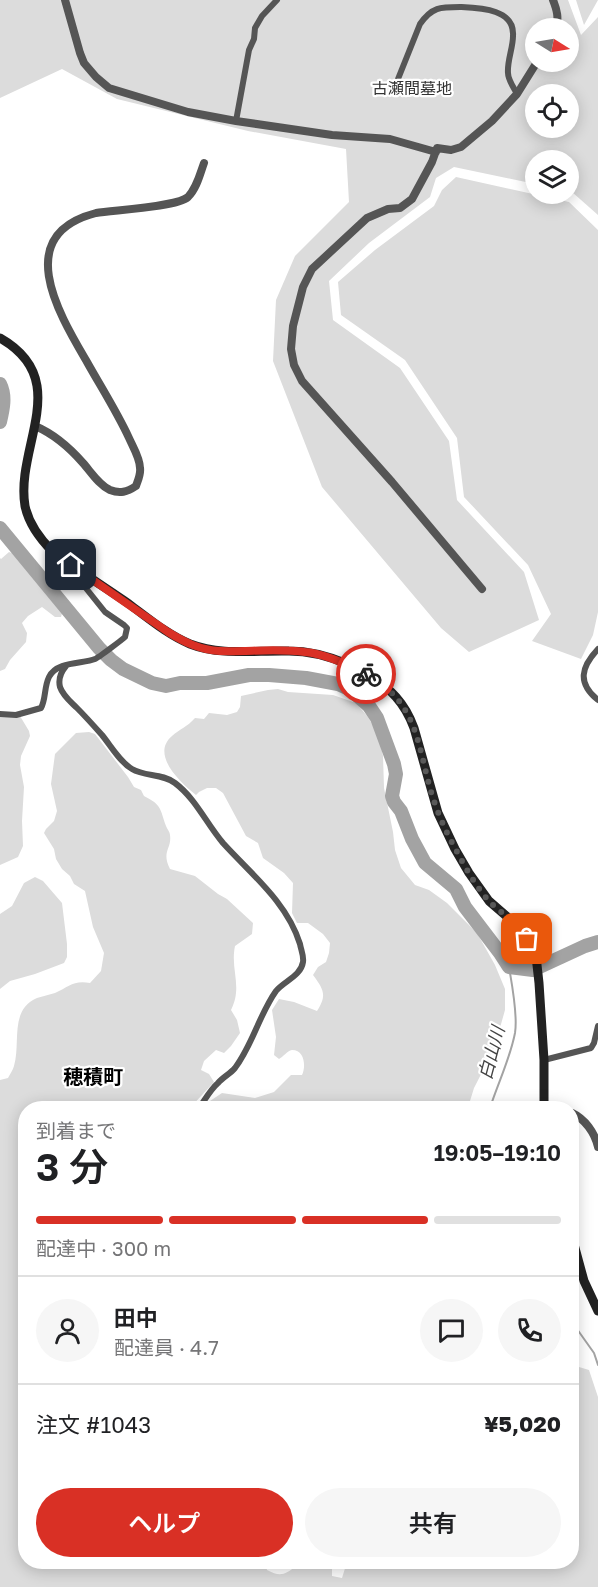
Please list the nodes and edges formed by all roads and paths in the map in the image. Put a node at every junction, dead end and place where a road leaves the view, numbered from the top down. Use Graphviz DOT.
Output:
graph roads {
  1 [pos="65,0"];
  2 [pos="278,0"];
  3 [pos="553,0"];
  4 [pos="558,18"];
  5 [pos="531,72"];
  6 [pos="394,88"];
  7 [pos="517,94"];
  8 [pos="236,121"];
  9 [pos="436,152"];
  10 [pos="204,163"];
  11 [pos="0,338"];
  12 [pos="35,426"];
  13 [pos="71,565"];
  14 [pos="482,589"];
  15 [pos="598,649"];
  16 [pos="66,666"];
  17 [pos="598,700"];
  18 [pos="0,714"];
  19 [pos="598,1026"];
  20 [pos="544,1060"];
  21 [pos="204,1101"];
  22 [pos="544,1101"];
  23 [pos="579,1117"];
  24 [pos="598,1147"];
  25 [pos="579,1263"];
  26 [pos="598,1311"];
  1 -- 8 [label="street"];
  2 -- 8 [label="street"];
  3 -- 4 [label="street"];
  5 -- 7 [label="street"];
  6 -- 7 [label="street"];
  7 -- 9 [label="street"];
  8 -- 9 [label="street"];
  9 -- 14 [label="street"];
  10 -- 12 [label="street"];
  11 -- 12 [label="main road"];
  12 -- 13 [label="main road"];
  13 -- 16 [label="street"];
  13 -- 20 [label="main road"];
  15 -- 17 [label="street"];
  16 -- 18 [label="street"];
  16 -- 21 [label="street"];
  19 -- 20 [label="street"];
  20 -- 22 [label="main road"];
  23 -- 24 [label="street"];
  25 -- 26 [label="main road"];
}
